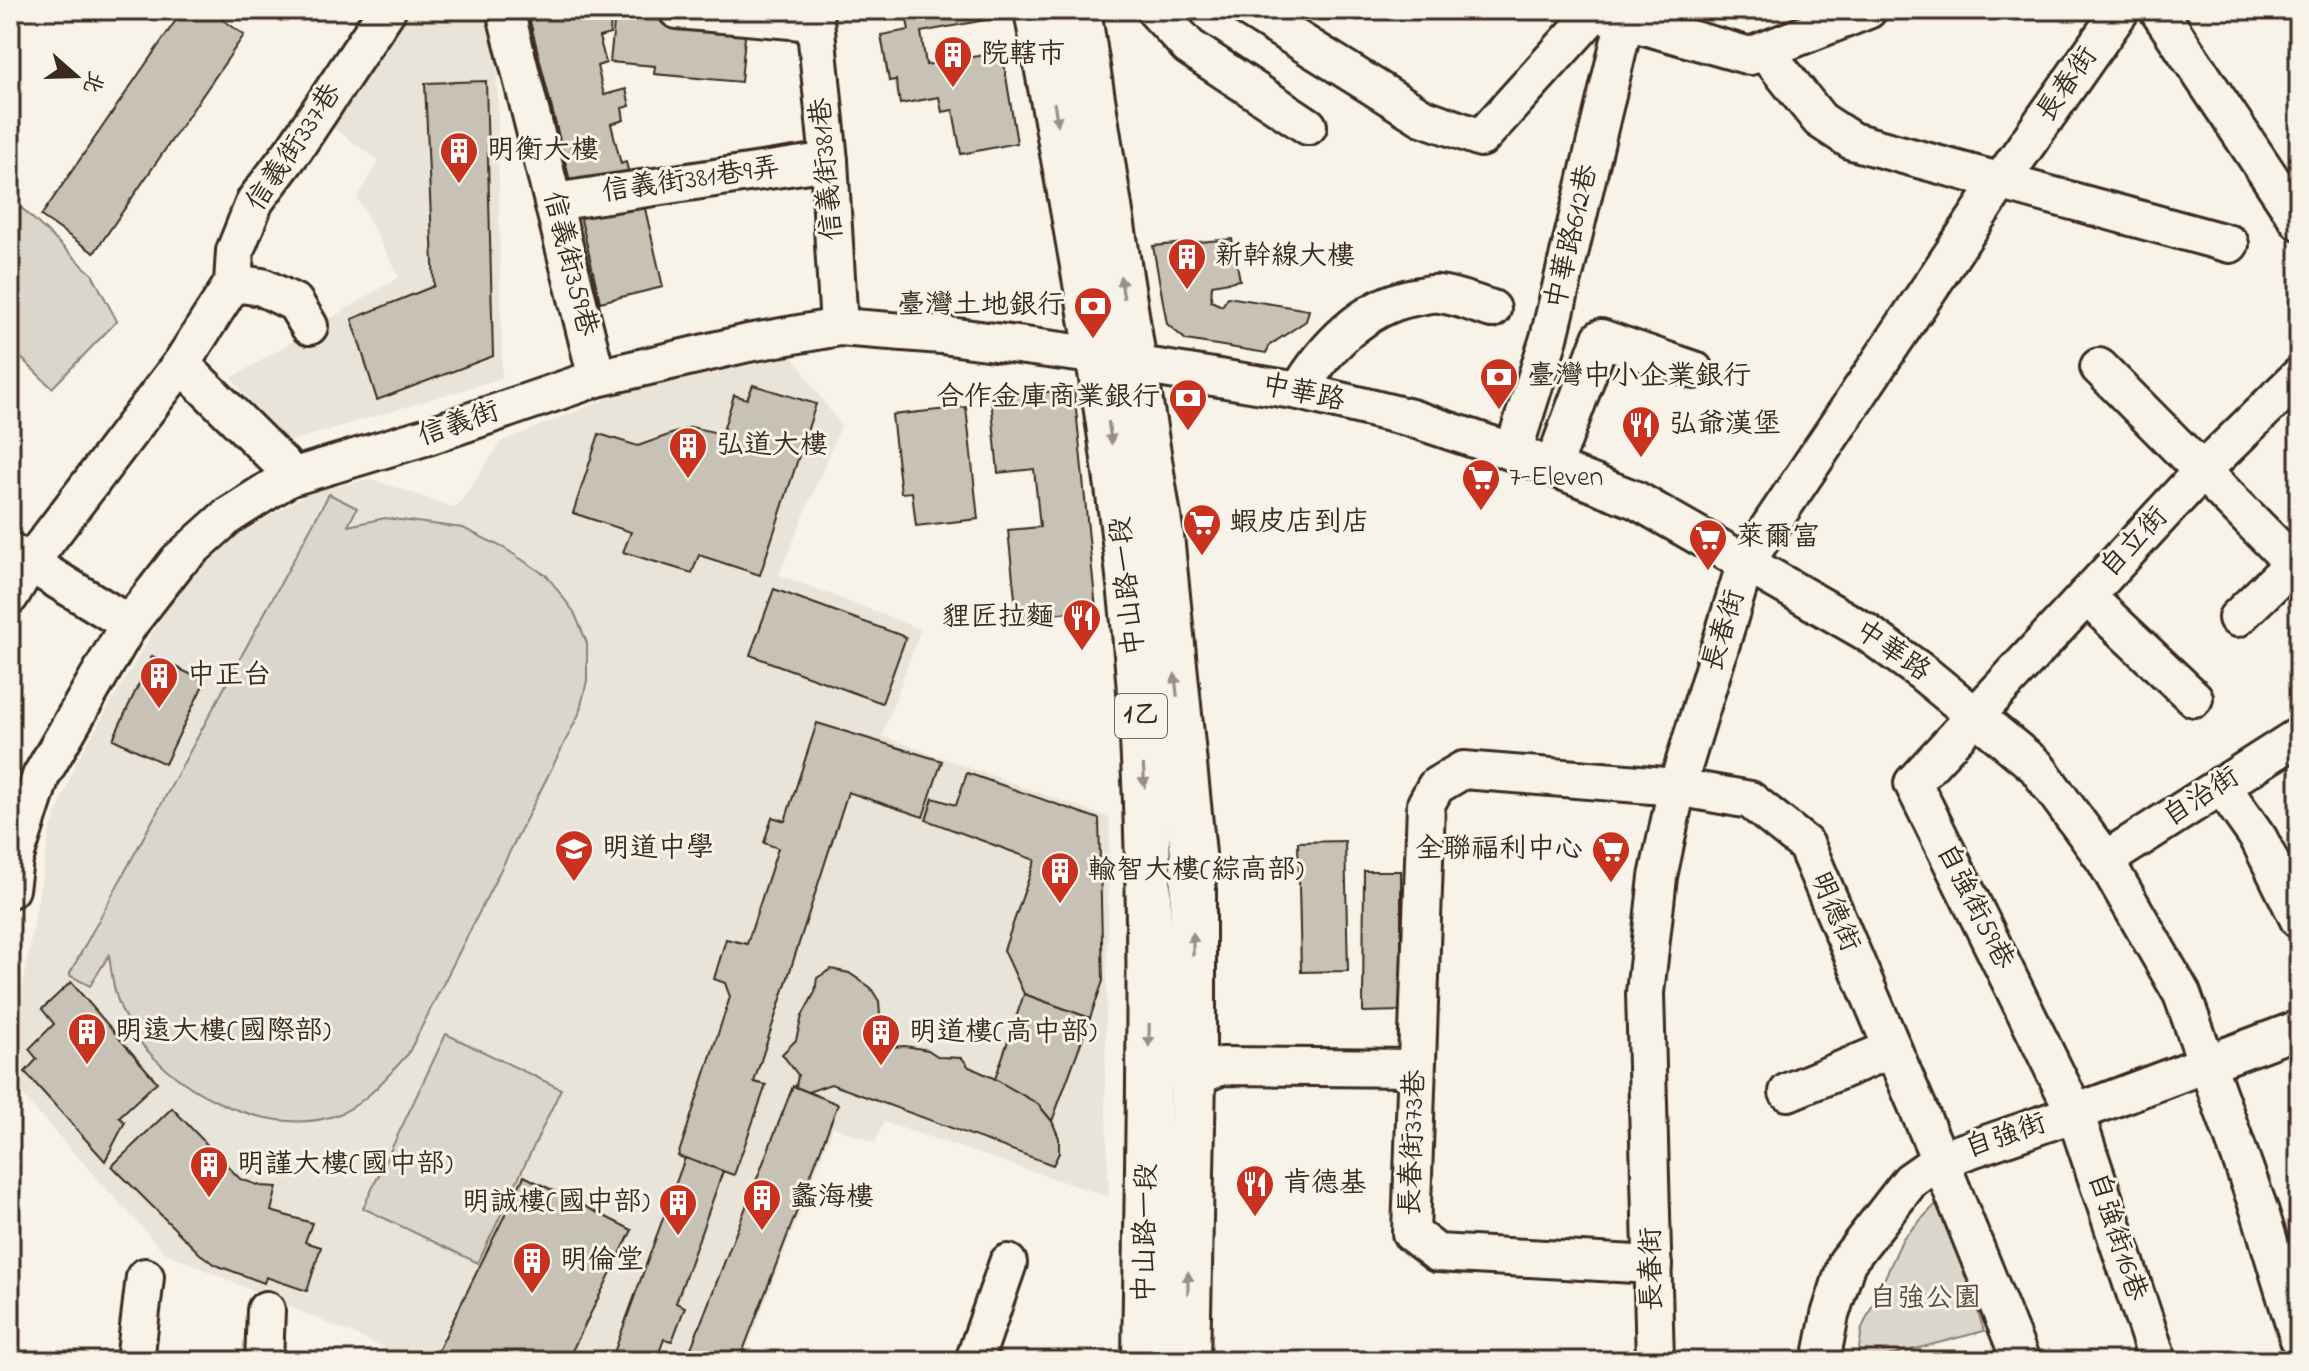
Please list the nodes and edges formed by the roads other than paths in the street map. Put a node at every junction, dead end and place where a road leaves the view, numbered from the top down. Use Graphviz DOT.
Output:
graph roads {
  1 [pos="387,10"];
  2 [pos="505,10"];
  3 [pos="677,10"];
  4 [pos="1037,10"];
  5 [pos="1078,10"];
  6 [pos="1155,10"];
  7 [pos="1250,10"];
  8 [pos="1868,10"];
  9 [pos="2121,10"];
  10 [pos="2158,10"];
  11 [pos="814,16"];
  12 [pos="1625,19"];
  13 [pos="1765,51"];
  14 [pos="1308,126"];
  15 [pos="829,161"];
  16 [pos="2001,181"];
  17 [pos="554,202"];
  18 [pos="2299,221"];
  19 [pos="2230,244"];
  20 [pos="233,283"];
  21 [pos="1492,309"];
  22 [pos="309,326"];
  23 [pos="839,327"];
  24 [pos="1116,360"];
  25 [pos="181,364"];
  26 [pos="2099,367"];
  27 [pos="1694,370"];
  28 [pos="2299,376"];
  29 [pos="597,378"];
  30 [pos="1299,391"];
  31 [pos="1513,452"];
  32 [pos="1553,467"];
  33 [pos="2202,471"];
  34 [pos="288,478"];
  35 [pos="19,558"];
  36 [pos="1746,562"];
  37 [pos="2296,566"];
  38 [pos="10,596"];
  39 [pos="2086,596"];
  40 [pos="2237,618"];
  41 [pos="129,624"];
  42 [pos="2194,698"];
  43 [pos="1976,716"];
  44 [pos="2299,736"];
  45 [pos="2221,785"];
  46 [pos="1677,787"];
  47 [pos="1426,804"];
  48 [pos="2105,860"];
  49 [pos="11,869"];
  50 [pos="2299,920"];
  51 [pos="2299,1029"];
  52 [pos="1892,1049"];
  53 [pos="2206,1062"];
  54 [pos="1416,1068"];
  55 [pos="1193,1078"];
  56 [pos="1788,1092"];
  57 [pos="2075,1113"];
  58 [pos="1940,1160"];
  59 [pos="2286,1259"];
  60 [pos="1008,1263"];
  61 [pos="1653,1265"];
  62 [pos="145,1277"];
  63 [pos="266,1310"];
  64 [pos="2299,1340"];
  65 [pos="135,1361"];
  66 [pos="264,1361"];
  67 [pos="974,1361"];
  68 [pos="1145,1361"];
  69 [pos="1187,1361"];
  70 [pos="1655,1361"];
  71 [pos="1821,1361"];
  72 [pos="2021,1361"];
  73 [pos="2158,1361"];
  1 -- 20 [label="street, 信義街337巷"];
  2 -- 17 [label="street, 信義街359巷"];
  3 -- 11 [label="street"];
  4 -- 24 [label="main road, 中山路一段 / 1乙, one-way"];
  24 -- 5 [label="main road, 中山路一段 / 1乙, one-way"];
  6 -- 14 [label="street"];
  7 -- 12 [label="street"];
  8 -- 13 [label="street"];
  9 -- 16 [label="street, 長春街"];
  10 -- 18 [label="street"];
  11 -- 15 [label="street, 信義街381巷"];
  12 -- 13 [label="street"];
  12 -- 31 [label="street, 中華路612巷"];
  13 -- 16 [label="street"];
  15 -- 17 [label="street, 信義街381巷9弄"];
  15 -- 23 [label="street, 信義街381巷"];
  16 -- 19 [label="street"];
  16 -- 36 [label="street, 長春街"];
  17 -- 29 [label="street, 信義街359巷"];
  20 -- 22 [label="street"];
  20 -- 25 [label="street, 信義街337巷"];
  21 -- 30 [label="street"];
  23 -- 24 [label="street, 信義街"];
  23 -- 29 [label="street, 信義街"];
  24 -- 30 [label="street, 中華路"];
  55 -- 24 [label="main road, 中山路一段 / 1乙, one-way"];
  24 -- 68 [label="main road, 中山路一段 / 1乙, one-way"];
  25 -- 34 [label="street"];
  25 -- 35 [label="street, 信義街337巷"];
  26 -- 33 [label="street"];
  27 -- 32 [label="street"];
  28 -- 33 [label="street, 自立街"];
  29 -- 34 [label="street, 信義街"];
  30 -- 31 [label="street, 中華路"];
  31 -- 32 [label="street, 中華路"];
  32 -- 36 [label="street, 中華路"];
  33 -- 37 [label="street"];
  33 -- 39 [label="street, 自立街"];
  34 -- 41 [label="street, 信義街"];
  35 -- 38 [label="street, 信義街337巷"];
  35 -- 41 [label="street"];
  36 -- 43 [label="street, 中華路"];
  36 -- 46 [label="street, 長春街"];
  37 -- 40 [label="street"];
  39 -- 42 [label="street"];
  39 -- 43 [label="street, 自立街"];
  41 -- 49 [label="street, 信義街"];
  43 -- 48 [label="street, 中華路"];
  43 -- 57 [label="street, 自強街59巷"];
  44 -- 45 [label="street, 自治街"];
  45 -- 48 [label="street, 自治街"];
  45 -- 50 [label="street"];
  46 -- 47 [label="street, 明德街"];
  46 -- 52 [label="street, 明德街"];
  46 -- 61 [label="street, 長春街"];
  47 -- 54 [label="street, 長春街373巷"];
  48 -- 53 [label="street, 中華路"];
  51 -- 53 [label="street, 自強街"];
  52 -- 56 [label="street"];
  52 -- 58 [label="street, 明德街"];
  53 -- 57 [label="street, 自強街"];
  53 -- 59 [label="street, 中華路"];
  54 -- 55 [label="street"];
  54 -- 61 [label="street, 長春街373巷"];
  69 -- 55 [label="main road, 中山路一段 / 1乙, one-way"];
  57 -- 58 [label="street, 自強街"];
  57 -- 73 [label="street, 自強街16巷"];
  58 -- 71 [label="street, 自強街"];
  58 -- 72 [label="street, 明德街"];
  59 -- 64 [label="street, 中華路"];
  60 -- 67 [label="street"];
  61 -- 70 [label="street, 長春街"];
  62 -- 65 [label="street"];
  63 -- 66 [label="street"];
}
